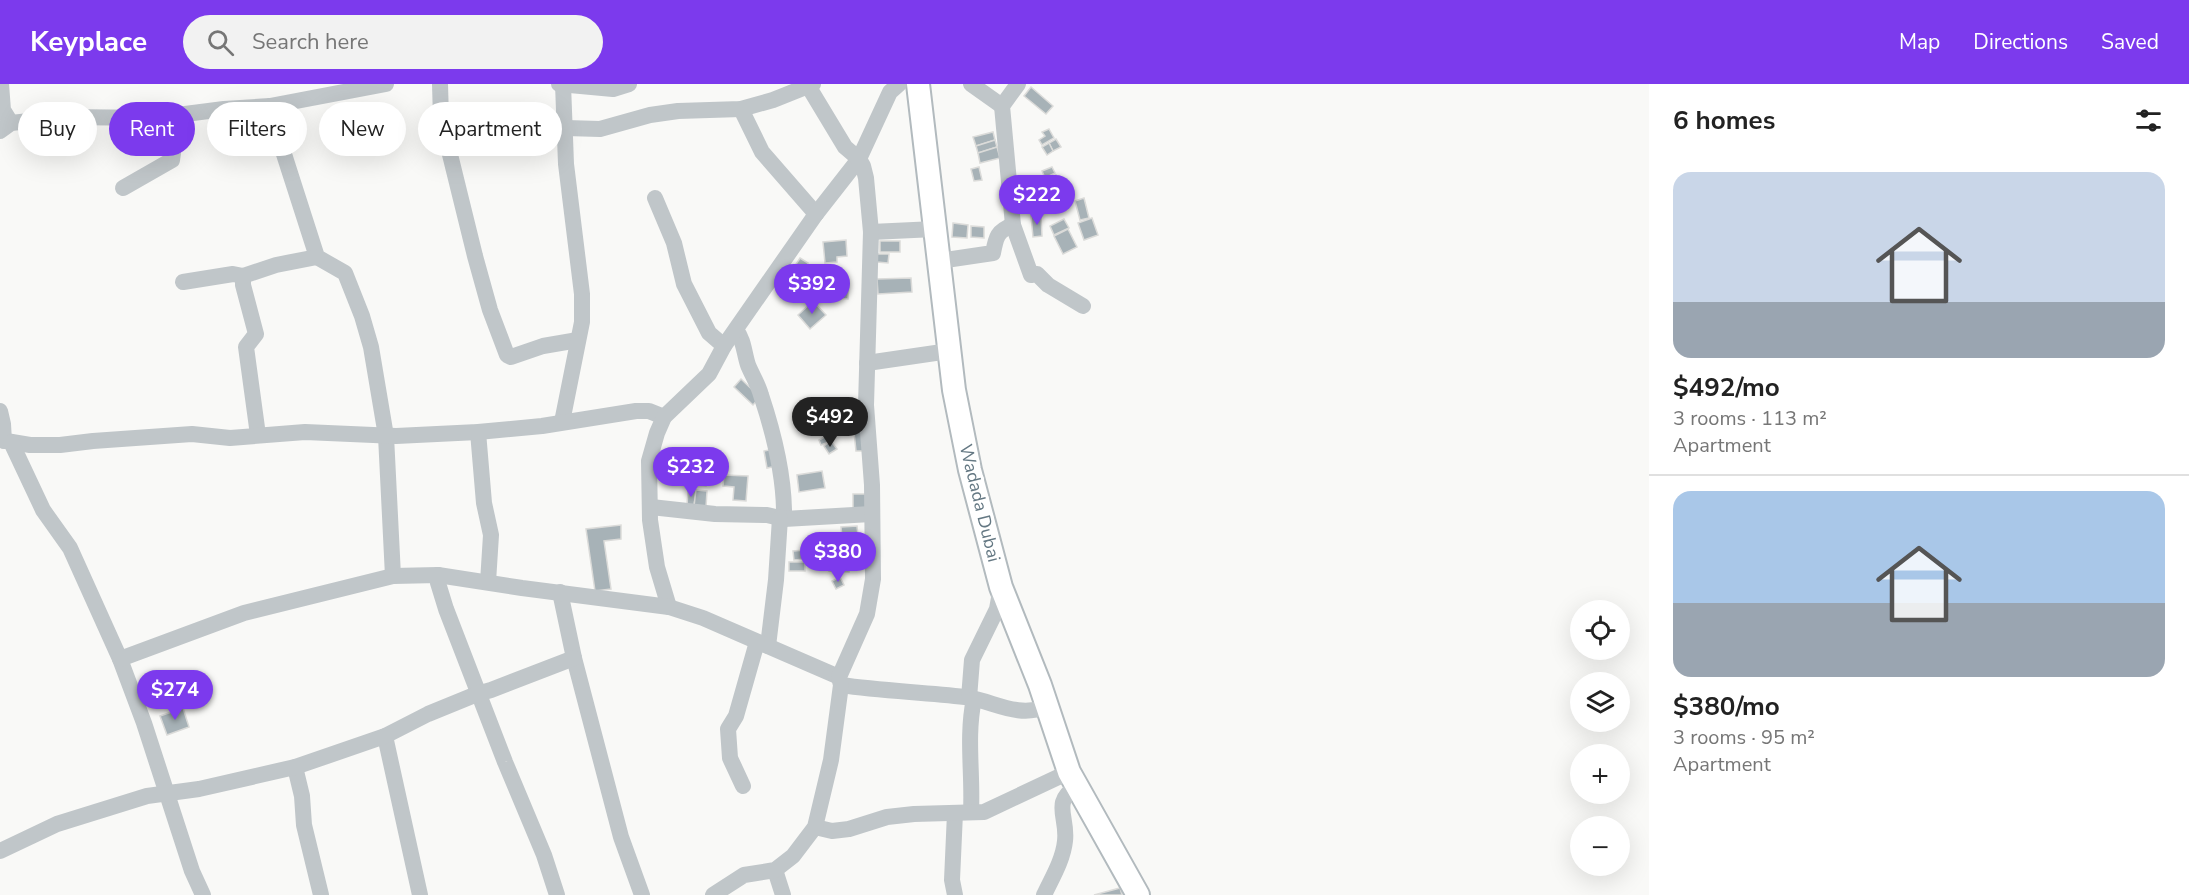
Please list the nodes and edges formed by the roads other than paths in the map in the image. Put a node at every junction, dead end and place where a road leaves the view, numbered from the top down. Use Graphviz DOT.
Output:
graph roads {
  1 [pos="1,84"];
  2 [pos="386,84"];
  3 [pos="440,84"];
  4 [pos="562,84"];
  5 [pos="629,84"];
  6 [pos="899,84"];
  7 [pos="918,84"];
  8 [pos="971,84"];
  9 [pos="1017,84"];
  10 [pos="810,85"];
  11 [pos="350,87"];
  12 [pos="287,102"];
  13 [pos="1002,106"];
  14 [pos="741,109"];
  15 [pos="109,117"];
  16 [pos="6,127"];
  17 [pos="566,128"];
  18 [pos="173,156"];
  19 [pos="285,156"];
  20 [pos="859,159"];
  21 [pos="123,188"];
  22 [pos="655,198"];
  23 [pos="816,214"];
  24 [pos="1013,225"];
  25 [pos="935,229"];
  26 [pos="871,232"];
  27 [pos="317,257"];
  28 [pos="939,261"];
  29 [pos="243,276"];
  30 [pos="183,282"];
  31 [pos="1083,306"];
  32 [pos="736,330"];
  33 [pos="578,340"];
  34 [pos="724,346"];
  35 [pos="949,351"];
  36 [pos="867,363"];
  37 [pos="0,411"];
  38 [pos="664,417"];
  39 [pos="562,422"];
  40 [pos="478,432"];
  41 [pos="258,435"];
  42 [pos="386,436"];
  43 [pos="5,441"];
  44 [pos="651,507"];
  45 [pos="871,514"];
  46 [pos="782,518"];
  47 [pos="438,575"];
  48 [pos="393,576"];
  49 [pos="488,582"];
  50 [pos="1001,587"];
  51 [pos="560,592"];
  52 [pos="669,607"];
  53 [pos="763,644"];
  54 [pos="574,658"];
  55 [pos="120,659"];
  56 [pos="840,681"];
  57 [pos="477,694"];
  58 [pos="971,699"];
  59 [pos="1046,707"];
  60 [pos="385,736"];
  61 [pos="295,767"];
  62 [pos="1073,779"];
  63 [pos="743,786"];
  64 [pos="166,794"];
  65 [pos="963,813"];
  66 [pos="815,827"];
  67 [pos="0,851"];
  68 [pos="775,870"];
  69 [pos="203,895"];
  70 [pos="321,895"];
  71 [pos="420,895"];
  72 [pos="557,895"];
  73 [pos="642,895"];
  74 [pos="713,895"];
  75 [pos="783,895"];
  76 [pos="955,895"];
  77 [pos="1044,895"];
  78 [pos="1138,895"];
  1 -- 16 [label="street"];
  2 -- 11 [label="street"];
  3 -- 33 [label="street"];
  4 -- 5 [label="street"];
  4 -- 17 [label="street"];
  6 -- 20 [label="street"];
  7 -- 25 [label="street, Wadada Dubai"];
  8 -- 13 [label="street"];
  9 -- 13 [label="street"];
  10 -- 14 [label="street"];
  10 -- 20 [label="street"];
  11 -- 12 [label="street"];
  13 -- 24 [label="street"];
  14 -- 17 [label="street"];
  14 -- 23 [label="street"];
  15 -- 16 [label="street"];
  17 -- 33 [label="street"];
  18 -- 21 [label="street"];
  19 -- 27 [label="street"];
  20 -- 23 [label="street"];
  20 -- 26 [label="street"];
  22 -- 34 [label="street"];
  23 -- 32 [label="street"];
  24 -- 28 [label="street"];
  24 -- 31 [label="street"];
  25 -- 26 [label="street"];
  25 -- 28 [label="street, Wadada Dubai"];
  26 -- 36 [label="street"];
  27 -- 29 [label="street"];
  27 -- 42 [label="street"];
  28 -- 35 [label="street, Wadada Dubai"];
  29 -- 30 [label="street"];
  29 -- 41 [label="street"];
  32 -- 34 [label="street"];
  32 -- 46 [label="street"];
  33 -- 39 [label="street"];
  34 -- 38 [label="street"];
  35 -- 36 [label="street"];
  35 -- 50 [label="street, Wadada Dubai"];
  36 -- 45 [label="street"];
  37 -- 43 [label="street"];
  38 -- 39 [label="street"];
  38 -- 44 [label="street"];
  39 -- 40 [label="street"];
  40 -- 42 [label="street"];
  40 -- 49 [label="street"];
  41 -- 42 [label="street"];
  41 -- 43 [label="street"];
  42 -- 48 [label="street"];
  43 -- 55 [label="street"];
  44 -- 46 [label="street"];
  44 -- 52 [label="street"];
  45 -- 46 [label="street"];
  45 -- 56 [label="street"];
  46 -- 53 [label="street"];
  47 -- 48 [label="street"];
  47 -- 49 [label="street"];
  47 -- 57 [label="street"];
  48 -- 55 [label="street"];
  49 -- 51 [label="street"];
  50 -- 58 [label="street"];
  50 -- 59 [label="street, Wadada Dubai"];
  51 -- 52 [label="street"];
  51 -- 54 [label="street"];
  52 -- 53 [label="street"];
  53 -- 56 [label="street"];
  53 -- 63 [label="street"];
  54 -- 57 [label="street"];
  54 -- 73 [label="street"];
  55 -- 64 [label="street"];
  56 -- 58 [label="street"];
  56 -- 66 [label="street"];
  57 -- 60 [label="street"];
  57 -- 72 [label="street"];
  58 -- 59 [label="street"];
  58 -- 65 [label="street"];
  59 -- 62 [label="street, Wadada Dubai"];
  60 -- 61 [label="street"];
  60 -- 71 [label="street"];
  61 -- 64 [label="street"];
  61 -- 70 [label="street"];
  62 -- 65 [label="street"];
  62 -- 77 [label="street"];
  62 -- 78 [label="street, Wadada Dubai"];
  64 -- 67 [label="street"];
  64 -- 69 [label="street"];
  65 -- 66 [label="street"];
  65 -- 76 [label="street"];
  66 -- 68 [label="street"];
  68 -- 74 [label="street"];
  68 -- 75 [label="street"];
}
